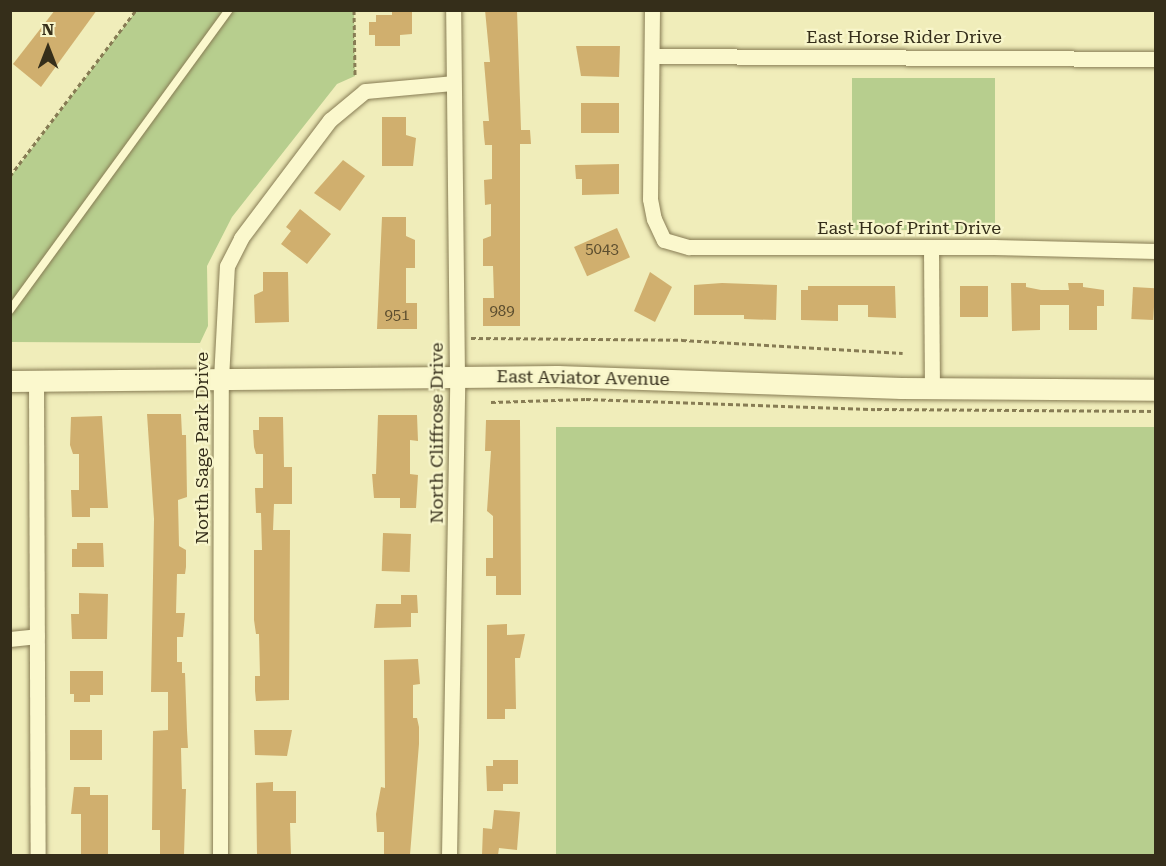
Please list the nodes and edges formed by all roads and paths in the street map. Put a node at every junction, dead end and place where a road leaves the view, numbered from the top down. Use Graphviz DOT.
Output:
graph roads {
  1 [pos="136,10"];
  2 [pos="229,10"];
  3 [pos="354,10"];
  4 [pos="453,10"];
  5 [pos="652,10"];
  6 [pos="652,56"];
  7 [pos="1155,59"];
  8 [pos="355,76"];
  9 [pos="453,83"];
  10 [pos="10,176"];
  11 [pos="931,246"];
  12 [pos="1155,251"];
  13 [pos="10,310"];
  14 [pos="469,338"];
  15 [pos="903,353"];
  16 [pos="457,377"];
  17 [pos="221,379"];
  18 [pos="10,381"];
  19 [pos="36,381"];
  20 [pos="932,388"];
  21 [pos="1155,390"];
  22 [pos="491,402"];
  23 [pos="1155,411"];
  24 [pos="37,636"];
  25 [pos="10,639"];
  26 [pos="38,855"];
  27 [pos="220,855"];
  28 [pos="449,855"];
  1 -- 10 [label="path"];
  2 -- 13 [label="lane"];
  3 -- 8 [label="path"];
  4 -- 9 [label="street, North Cliffrose Drive"];
  5 -- 6 [label="street"];
  6 -- 7 [label="street, East Horse Rider Drive"];
  6 -- 11 [label="street, East Hoof Print Drive"];
  9 -- 16 [label="street, North Cliffrose Drive"];
  9 -- 17 [label="street, North Sage Park Drive"];
  11 -- 12 [label="street, East Hoof Print Drive"];
  11 -- 20 [label="street"];
  14 -- 15 [label="path"];
  16 -- 17 [label="street, East Aviator Avenue"];
  16 -- 20 [label="street, East Aviator Avenue"];
  16 -- 28 [label="street, North Cliffrose Drive"];
  17 -- 19 [label="street, East Aviator Avenue"];
  17 -- 27 [label="street, North Sage Park Drive"];
  18 -- 19 [label="street, East Aviator Avenue"];
  19 -- 24 [label="street"];
  20 -- 21 [label="street, East Aviator Avenue"];
  22 -- 23 [label="path"];
  24 -- 25 [label="street"];
  24 -- 26 [label="street"];
}
